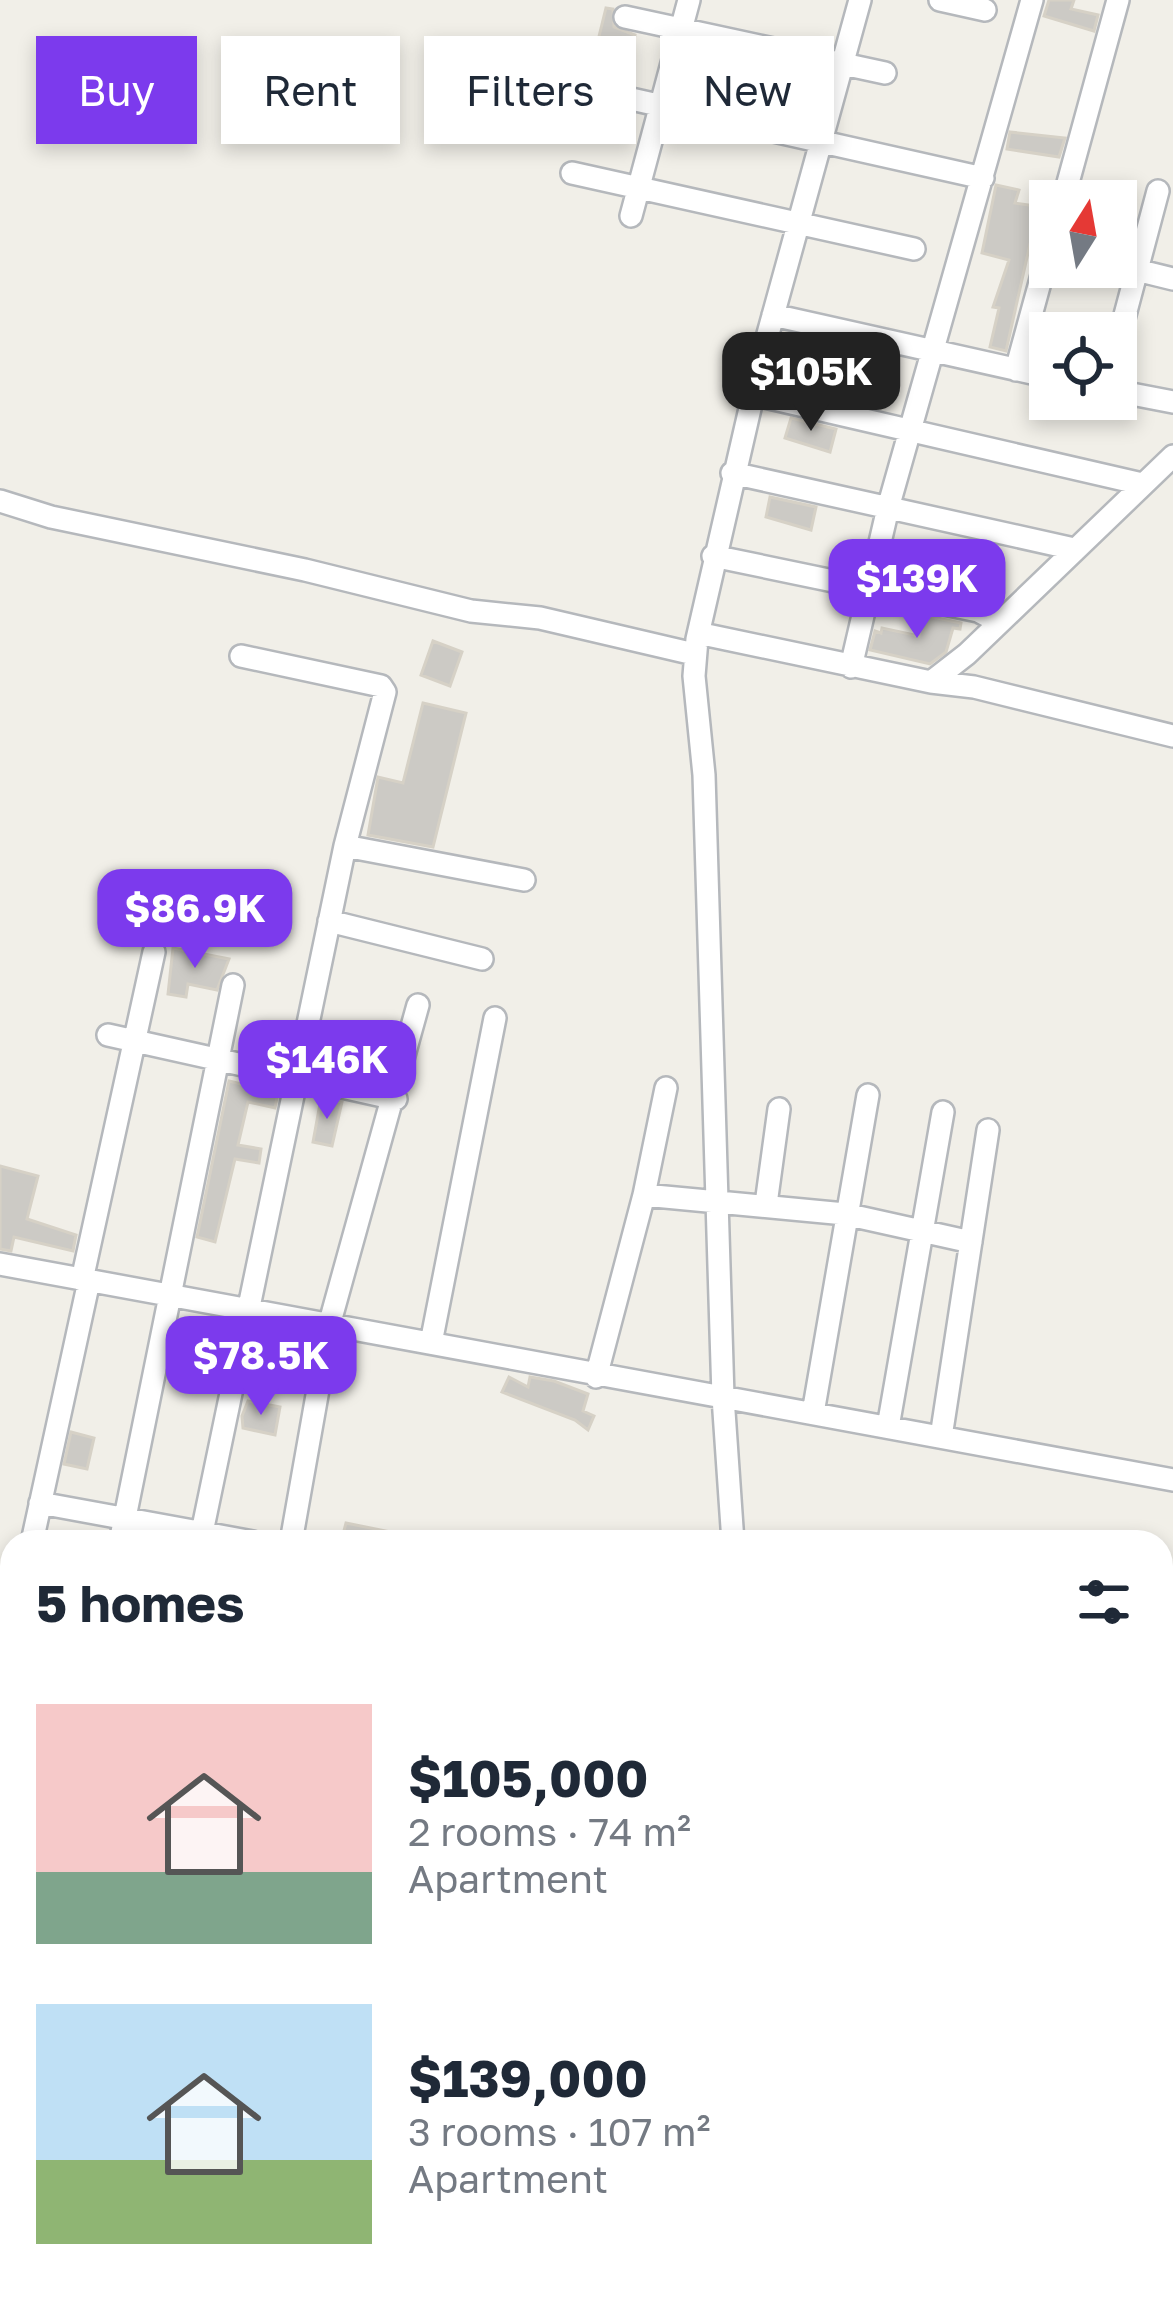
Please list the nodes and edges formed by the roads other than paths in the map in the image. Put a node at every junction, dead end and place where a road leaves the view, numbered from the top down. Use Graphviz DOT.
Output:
graph roads {
  1 [pos="689,0"];
  2 [pos="860,0"];
  3 [pos="940,0"];
  4 [pos="1032,0"];
  5 [pos="1118,0"];
  6 [pos="985,10"];
  7 [pos="625,17"];
  8 [pos="681,29"];
  9 [pos="679,36"];
  10 [pos="843,64"];
  11 [pos="885,73"];
  12 [pos="834,96"];
  13 [pos="660,110"];
  14 [pos="821,144"];
  15 [pos="826,144"];
  16 [pos="572,173"];
  17 [pos="983,178"];
  18 [pos="1069,180"];
  19 [pos="639,186"];
  20 [pos="1158,190"];
  21 [pos="631,216"];
  22 [pos="798,224"];
  23 [pos="1137,241"];
  24 [pos="914,249"];
  25 [pos="1137,271"];
  26 [pos="1173,279"];
  27 [pos="1039,288"];
  28 [pos="773,315"];
  29 [pos="931,351"];
  30 [pos="1016,370"];
  31 [pos="1029,373"];
  32 [pos="752,394"];
  33 [pos="1137,395"];
  34 [pos="1173,402"];
  35 [pos="911,429"];
  36 [pos="1173,456"];
  37 [pos="732,473"];
  38 [pos="1142,484"];
  39 [pos="0,501"];
  40 [pos="888,508"];
  41 [pos="1074,549"];
  42 [pos="713,556"];
  43 [pos="870,588"];
  44 [pos="997,621"];
  45 [pos="695,647"];
  46 [pos="241,656"];
  47 [pos="851,667"];
  48 [pos="931,682"];
  49 [pos="1173,736"];
  50 [pos="345,846"];
  51 [pos="524,880"];
  52 [pos="329,921"];
  53 [pos="154,952"];
  54 [pos="482,959"];
  55 [pos="233,985"];
  56 [pos="418,1005"];
  57 [pos="495,1018"];
  58 [pos="108,1035"];
  59 [pos="134,1041"];
  60 [pos="218,1058"];
  61 [pos="296,1076"];
  62 [pos="666,1088"];
  63 [pos="868,1095"];
  64 [pos="396,1099"];
  65 [pos="779,1109"];
  66 [pos="943,1112"];
  67 [pos="988,1130"];
  68 [pos="644,1195"];
  69 [pos="718,1201"];
  70 [pos="766,1204"];
  71 [pos="845,1214"];
  72 [pos="923,1231"];
  73 [pos="971,1242"];
  74 [pos="0,1264"];
  75 [pos="86,1280"];
  76 [pos="170,1294"];
  77 [pos="250,1307"];
  78 [pos="330,1322"];
  79 [pos="431,1342"];
  80 [pos="596,1377"];
  81 [pos="723,1397"];
  82 [pos="813,1413"];
  83 [pos="888,1427"];
  84 [pos="941,1437"];
  85 [pos="1173,1480"];
  86 [pos="40,1503"];
  87 [pos="34,1530"];
  88 [pos="116,1530"];
  89 [pos="122,1530"];
  90 [pos="202,1530"];
  91 [pos="293,1530"];
  92 [pos="732,1530"];
  1 -- 8 [label="street"];
  2 -- 10 [label="street"];
  3 -- 6 [label="street"];
  4 -- 17 [label="street"];
  5 -- 18 [label="street"];
  7 -- 8 [label="street"];
  8 -- 9 [label="street"];
  8 -- 10 [label="street"];
  10 -- 11 [label="street"];
  10 -- 12 [label="street"];
  13 -- 19 [label="street"];
  14 -- 22 [label="street"];
  15 -- 17 [label="street"];
  16 -- 19 [label="street"];
  17 -- 29 [label="street"];
  19 -- 21 [label="street"];
  19 -- 22 [label="street"];
  20 -- 23 [label="street"];
  22 -- 24 [label="street"];
  22 -- 28 [label="street"];
  25 -- 26 [label="street"];
  27 -- 30 [label="street"];
  28 -- 29 [label="street"];
  28 -- 32 [label="street"];
  29 -- 30 [label="street"];
  29 -- 35 [label="street"];
  30 -- 31 [label="street"];
  32 -- 35 [label="street"];
  32 -- 37 [label="street"];
  33 -- 34 [label="street"];
  35 -- 38 [label="street"];
  35 -- 40 [label="street"];
  36 -- 38 [label="street"];
  37 -- 40 [label="street"];
  37 -- 42 [label="street"];
  38 -- 41 [label="street"];
  39 -- 45 [label="street"];
  40 -- 41 [label="street"];
  40 -- 43 [label="street"];
  41 -- 44 [label="street"];
  42 -- 43 [label="street"];
  42 -- 45 [label="street"];
  43 -- 44 [label="street"];
  43 -- 47 [label="street"];
  44 -- 48 [label="street"];
  45 -- 47 [label="street"];
  45 -- 69 [label="street"];
  46 -- 50 [label="street"];
  47 -- 48 [label="street"];
  48 -- 49 [label="street"];
  50 -- 51 [label="street"];
  50 -- 52 [label="street"];
  52 -- 54 [label="street"];
  52 -- 61 [label="street"];
  53 -- 59 [label="street"];
  55 -- 60 [label="street"];
  56 -- 64 [label="street"];
  57 -- 79 [label="street"];
  58 -- 59 [label="street"];
  59 -- 60 [label="street"];
  59 -- 75 [label="street"];
  60 -- 61 [label="street"];
  60 -- 76 [label="street"];
  61 -- 64 [label="street"];
  61 -- 77 [label="street"];
  62 -- 68 [label="street"];
  63 -- 71 [label="street"];
  64 -- 78 [label="street"];
  65 -- 70 [label="street"];
  66 -- 72 [label="street"];
  67 -- 73 [label="street"];
  68 -- 69 [label="street"];
  68 -- 80 [label="street"];
  69 -- 70 [label="street"];
  69 -- 81 [label="street"];
  70 -- 71 [label="street"];
  71 -- 72 [label="street"];
  71 -- 82 [label="street"];
  72 -- 73 [label="street"];
  72 -- 83 [label="street"];
  73 -- 84 [label="street"];
  74 -- 75 [label="street"];
  75 -- 76 [label="street"];
  75 -- 86 [label="street"];
  76 -- 77 [label="street"];
  76 -- 89 [label="street"];
  77 -- 78 [label="street"];
  77 -- 90 [label="street"];
  78 -- 79 [label="street"];
  78 -- 91 [label="street"];
  79 -- 80 [label="street"];
  80 -- 81 [label="street"];
  81 -- 82 [label="street"];
  81 -- 92 [label="street"];
  82 -- 83 [label="street"];
  83 -- 84 [label="street"];
  84 -- 85 [label="street"];
  86 -- 87 [label="street"];
  86 -- 88 [label="street"];
}
